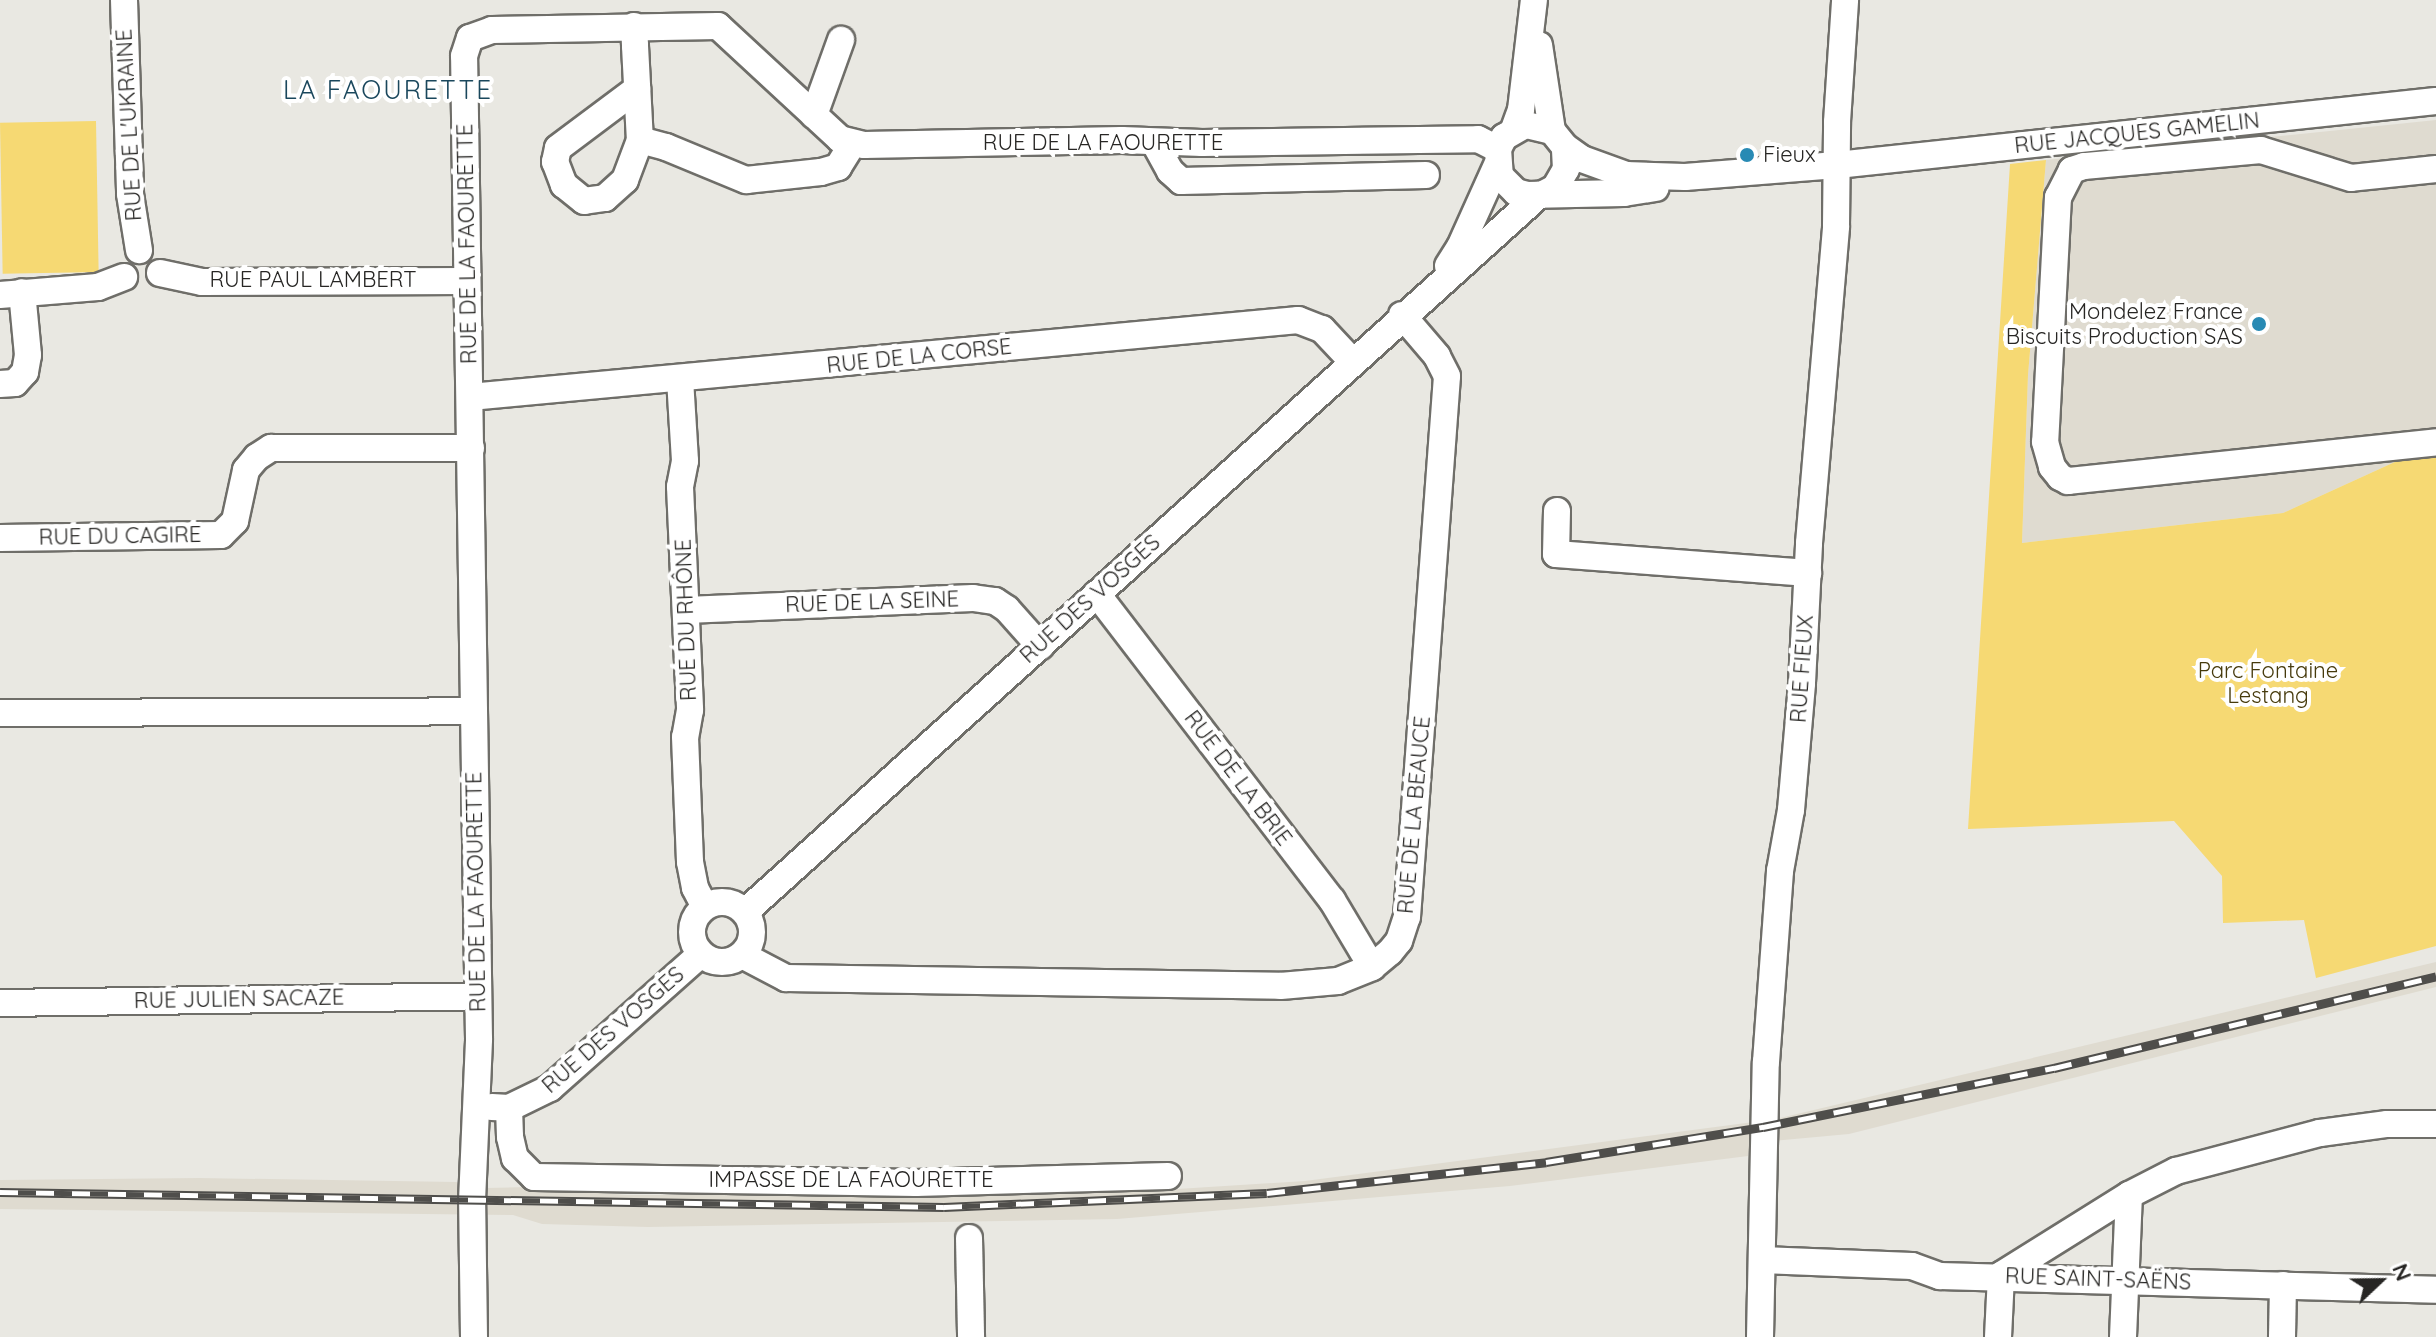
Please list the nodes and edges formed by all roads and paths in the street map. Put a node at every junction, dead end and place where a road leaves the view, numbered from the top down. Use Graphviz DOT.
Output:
graph roads {
  1 [pos="124,0"];
  2 [pos="1845,0"];
  3 [pos="1534,5"];
  4 [pos="634,26"];
  5 [pos="841,40"];
  6 [pos="637,89"];
  7 [pos="2436,101"];
  8 [pos="814,115"];
  9 [pos="1559,139"];
  10 [pos="640,140"];
  11 [pos="1154,142"];
  12 [pos="853,143"];
  13 [pos="1503,147"];
  14 [pos="1837,165"];
  15 [pos="2436,169"];
  16 [pos="1426,175"];
  17 [pos="1685,177"];
  18 [pos="1542,194"];
  19 [pos="139,250"];
  20 [pos="160,273"];
  21 [pos="124,277"];
  22 [pos="467,281"];
  23 [pos="1435,285"];
  24 [pos="11,293"];
  25 [pos="1402,315"];
  26 [pos="1352,361"];
  27 [pos="680,379"];
  28 [pos="0,384"];
  29 [pos="470,397"];
  30 [pos="2436,442"];
  31 [pos="471,448"];
  32 [pos="1557,511"];
  33 [pos="0,538"];
  34 [pos="1808,573"];
  35 [pos="1097,594"];
  36 [pos="686,610"];
  37 [pos="1040,646"];
  38 [pos="474,711"];
  39 [pos="0,713"];
  40 [pos="705,907"];
  41 [pos="745,912"];
  42 [pos="701,954"];
  43 [pos="742,955"];
  44 [pos="1372,967"];
  45 [pos="478,996"];
  46 [pos="0,1003"];
  47 [pos="476,1107"];
  48 [pos="509,1108"];
  49 [pos="2436,1124"];
  50 [pos="1168,1176"];
  51 [pos="2129,1195"];
  52 [pos="969,1238"];
  53 [pos="1762,1260"];
  54 [pos="2001,1275"];
  55 [pos="2126,1280"];
  56 [pos="2283,1285"];
  57 [pos="2436,1290"];
  58 [pos="474,1337"];
  59 [pos="971,1337"];
  60 [pos="1760,1337"];
  61 [pos="1998,1337"];
  62 [pos="2123,1337"];
  63 [pos="2282,1337"];
  1 -- 19 [label="street, RUE DE L'UKRAINE"];
  2 -- 14 [label="street, RUE FIEUX"];
  3 -- 9 [label="street"];
  3 -- 13 [label="street, RUE DES VOSGES"];
  4 -- 6 [label="street"];
  4 -- 8 [label="street, RUE DE LA FAOURETTE"];
  4 -- 22 [label="street, RUE DE LA FAOURETTE"];
  5 -- 8 [label="street"];
  6 -- 10 [label="street"];
  6 -- 10 [label="street"];
  7 -- 14 [label="street, RUE JACQUES GAMELIN"];
  8 -- 12 [label="street, RUE DE LA FAOURETTE"];
  9 -- 13 [label="street"];
  9 -- 17 [label="street"];
  9 -- 18 [label="street, RUE DES VOSGES"];
  10 -- 12 [label="street"];
  11 -- 12 [label="street, RUE DE LA FAOURETTE"];
  11 -- 13 [label="street, RUE DE LA FAOURETTE"];
  11 -- 16 [label="street"];
  13 -- 18 [label="street"];
  13 -- 23 [label="street, RUE DES VOSGES"];
  14 -- 17 [label="street"];
  14 -- 34 [label="street, RUE FIEUX"];
  15 -- 30 [label="street"];
  17 -- 18 [label="street"];
  18 -- 23 [label="street, RUE DES VOSGES"];
  19 -- 20 [label="street"];
  19 -- 21 [label="street"];
  20 -- 21 [label="street"];
  20 -- 22 [label="street, RUE PAUL LAMBERT"];
  21 -- 24 [label="street"];
  22 -- 29 [label="street, RUE DE LA FAOURETTE"];
  23 -- 25 [label="street, RUE DES VOSGES"];
  24 -- 28 [label="street"];
  25 -- 26 [label="street, RUE DES VOSGES"];
  25 -- 44 [label="street, RUE DE LA BEAUCE"];
  26 -- 27 [label="street, RUE DE LA CORSE"];
  26 -- 35 [label="street, RUE DES VOSGES"];
  27 -- 29 [label="street, RUE DE LA CORSE"];
  27 -- 36 [label="street, RUE DU RHÔNE"];
  29 -- 31 [label="street, RUE DE LA FAOURETTE"];
  31 -- 33 [label="street, RUE DU CAGIRE"];
  31 -- 38 [label="street, RUE DE LA FAOURETTE"];
  32 -- 34 [label="street"];
  34 -- 53 [label="street, RUE FIEUX"];
  35 -- 37 [label="street, RUE DES VOSGES"];
  35 -- 44 [label="street, RUE DE LA BRIE"];
  36 -- 37 [label="street, RUE DE LA SEINE"];
  36 -- 40 [label="street, RUE DU RHÔNE"];
  37 -- 41 [label="street, RUE DES VOSGES"];
  38 -- 39 [label="street"];
  38 -- 45 [label="street, RUE DE LA FAOURETTE"];
  40 -- 41 [label="street"];
  40 -- 42 [label="street"];
  41 -- 43 [label="street"];
  42 -- 43 [label="street"];
  42 -- 48 [label="street, RUE DES VOSGES"];
  43 -- 44 [label="street, RUE DE LA BEAUCE"];
  45 -- 46 [label="street, RUE JULIEN SACAZE"];
  45 -- 47 [label="street, RUE DE LA FAOURETTE"];
  47 -- 48 [label="street, RUE DES VOSGES"];
  47 -- 58 [label="street, RUE DE LA FAOURETTE"];
  48 -- 50 [label="street, IMPASSE DE LA FAOURETTE"];
  49 -- 51 [label="street"];
  51 -- 54 [label="street"];
  51 -- 55 [label="street"];
  52 -- 59 [label="street"];
  53 -- 54 [label="street, RUE SAINT-SAËNS"];
  53 -- 60 [label="street, RUE FIEUX"];
  54 -- 55 [label="street, RUE SAINT-SAËNS"];
  54 -- 61 [label="street"];
  55 -- 56 [label="street, RUE SAINT-SAËNS"];
  55 -- 62 [label="street"];
  56 -- 57 [label="street, RUE SAINT-SAËNS"];
  56 -- 63 [label="street"];
}
